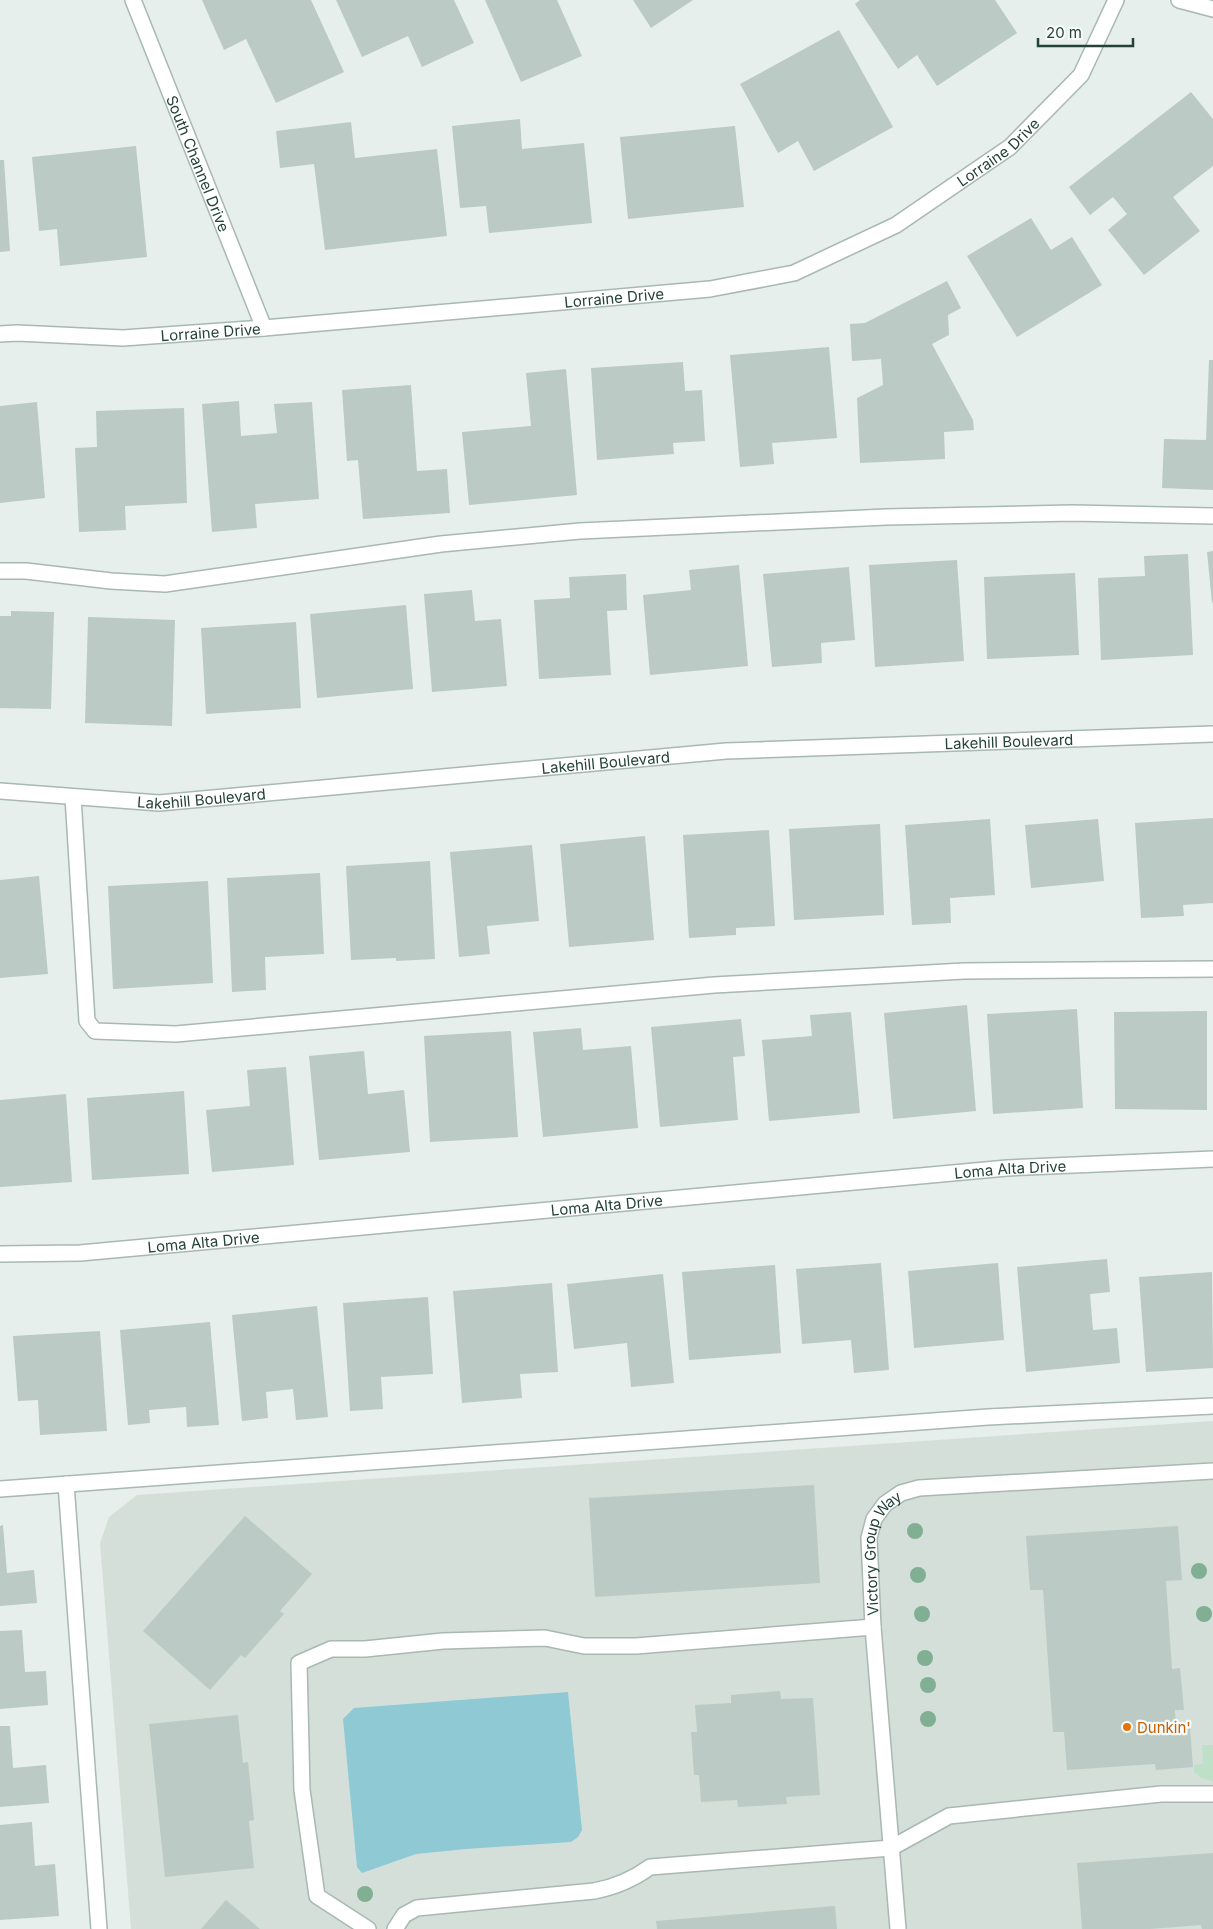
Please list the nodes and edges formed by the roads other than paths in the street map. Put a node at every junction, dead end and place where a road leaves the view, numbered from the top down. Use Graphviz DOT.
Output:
graph roads {
  1 [pos="133,0"];
  2 [pos="1116,0"];
  3 [pos="1179,0"];
  4 [pos="1213,9"];
  5 [pos="264,328"];
  6 [pos="0,334"];
  7 [pos="1213,516"];
  8 [pos="0,571"];
  9 [pos="1213,734"];
  10 [pos="0,791"];
  11 [pos="73,797"];
  12 [pos="1213,969"];
  13 [pos="1213,1159"];
  14 [pos="0,1254"];
  15 [pos="1213,1406"];
  16 [pos="1213,1471"];
  17 [pos="66,1484"];
  18 [pos="0,1489"];
  19 [pos="873,1627"];
  20 [pos="1213,1794"];
  21 [pos="891,1848"];
  22 [pos="99,1929"];
  23 [pos="368,1929"];
  24 [pos="395,1929"];
  25 [pos="898,1929"];
  1 -- 5 [label="street, South Channel Drive"];
  2 -- 5 [label="street, Lorraine Drive"];
  3 -- 4 [label="street"];
  5 -- 6 [label="street, Lorraine Drive"];
  7 -- 8 [label="street"];
  9 -- 11 [label="street, Lakehill Boulevard"];
  10 -- 11 [label="street, Lakehill Boulevard"];
  11 -- 12 [label="street"];
  13 -- 14 [label="street, Loma Alta Drive"];
  15 -- 17 [label="street"];
  16 -- 19 [label="street, Victory Group Way"];
  17 -- 18 [label="street"];
  17 -- 22 [label="street"];
  19 -- 21 [label="street, Victory Group Way"];
  19 -- 23 [label="street"];
  20 -- 21 [label="street"];
  21 -- 24 [label="street"];
  21 -- 25 [label="street, Victory Group Way"];
}
